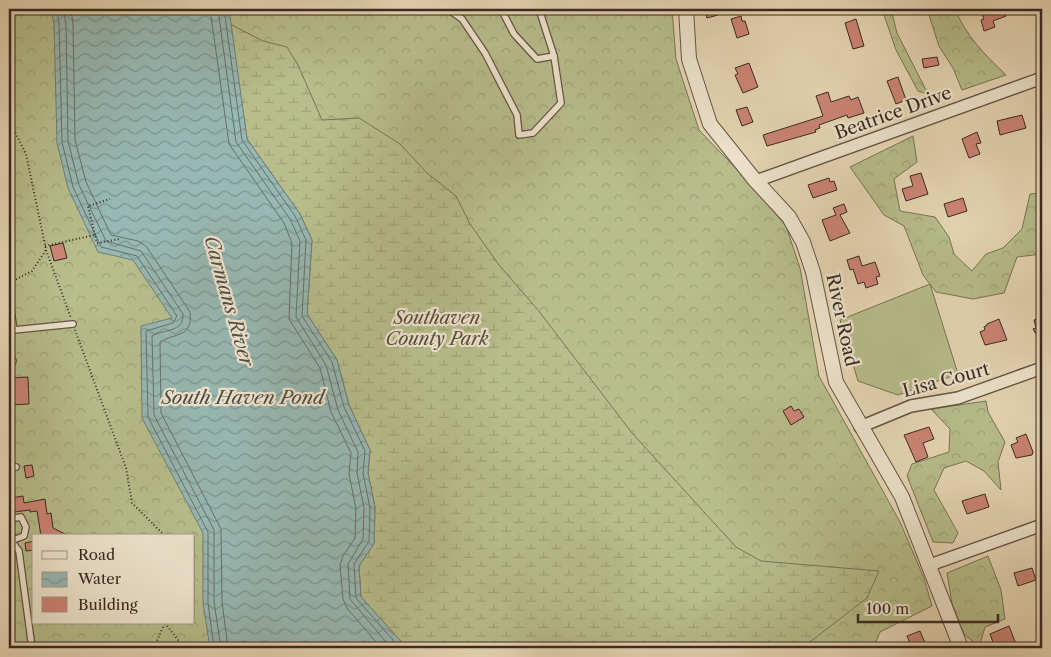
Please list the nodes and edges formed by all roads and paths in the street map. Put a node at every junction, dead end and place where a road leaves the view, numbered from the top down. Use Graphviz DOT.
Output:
graph roads {
  1 [pos="448,9"];
  2 [pos="501,9"];
  3 [pos="539,9"];
  4 [pos="686,9"];
  5 [pos="554,56"];
  6 [pos="1042,78"];
  7 [pos="9,120"];
  8 [pos="756,181"];
  9 [pos="110,199"];
  10 [pos="95,235"];
  11 [pos="120,239"];
  12 [pos="45,246"];
  13 [pos="46,250"];
  14 [pos="9,283"];
  15 [pos="9,297"];
  16 [pos="73,324"];
  17 [pos="1042,368"];
  18 [pos="860,427"];
  19 [pos="9,466"];
  20 [pos="16,467"];
  21 [pos="9,519"];
  22 [pos="1042,525"];
  23 [pos="163,534"];
  24 [pos="11,539"];
  25 [pos="930,565"];
  26 [pos="165,624"];
  27 [pos="9,642"];
  28 [pos="27,648"];
  29 [pos="32,648"];
  30 [pos="48,648"];
  31 [pos="184,648"];
  32 [pos="961,648"];
  1 -- 5 [label="lane"];
  2 -- 5 [label="lane"];
  3 -- 5 [label="lane"];
  4 -- 8 [label="street, River Road"];
  6 -- 8 [label="street, Beatrice Drive"];
  7 -- 12 [label="path"];
  8 -- 18 [label="street, River Road"];
  9 -- 10 [label="path"];
  10 -- 11 [label="path"];
  10 -- 12 [label="path"];
  12 -- 13 [label="path"];
  13 -- 14 [label="path"];
  13 -- 16 [label="path"];
  15 -- 16 [label="lane"];
  16 -- 23 [label="path"];
  17 -- 18 [label="street, Lisa Court"];
  18 -- 25 [label="street, River Road"];
  19 -- 20 [label="lane"];
  21 -- 24 [label="lane"];
  22 -- 25 [label="street"];
  24 -- 29 [label="lane"];
  25 -- 32 [label="street, River Road"];
  26 -- 30 [label="path"];
  26 -- 31 [label="path"];
  27 -- 28 [label="path"];
}
